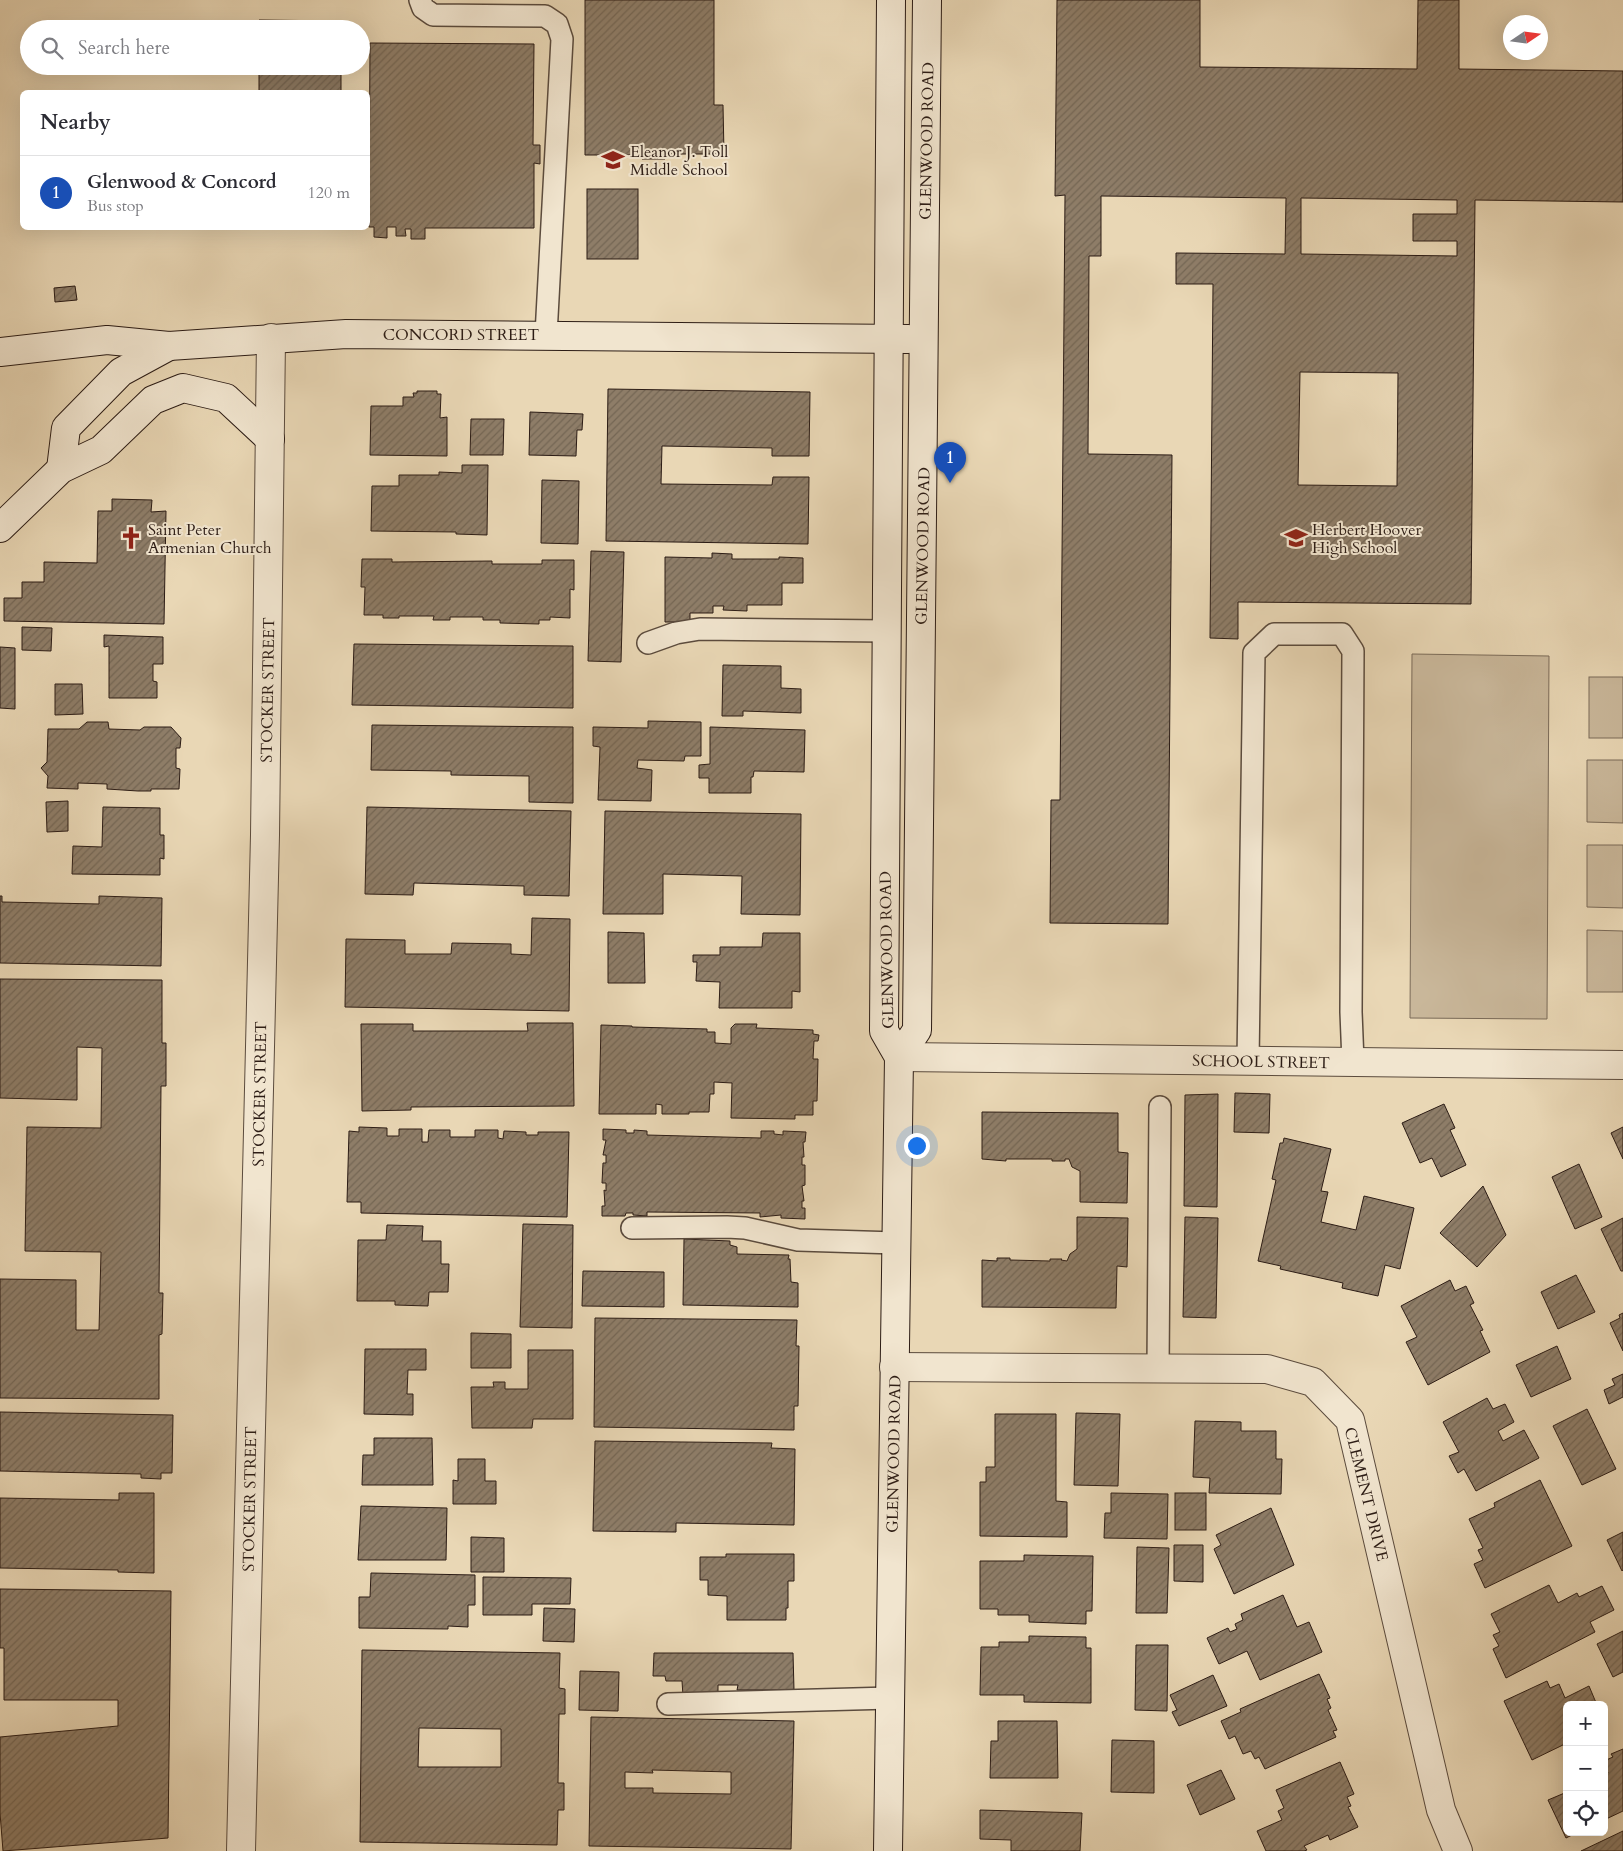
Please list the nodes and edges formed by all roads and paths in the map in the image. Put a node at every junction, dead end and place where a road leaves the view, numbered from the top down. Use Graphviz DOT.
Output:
graph roads {
  1 [pos="420,0"];
  2 [pos="891,0"];
  3 [pos="927,0"];
  4 [pos="546,335"];
  5 [pos="272,338"];
  6 [pos="924,338"];
  7 [pos="888,339"];
  8 [pos="169,346"];
  9 [pos="0,352"];
  10 [pos="270,439"];
  11 [pos="61,469"];
  12 [pos="0,528"];
  13 [pos="886,631"];
  14 [pos="648,643"];
  15 [pos="899,1057"];
  16 [pos="1248,1061"];
  17 [pos="1353,1062"];
  18 [pos="1623,1065"];
  19 [pos="1160,1107"];
  20 [pos="632,1228"];
  21 [pos="896,1243"];
  22 [pos="894,1367"];
  23 [pos="1158,1369"];
  24 [pos="890,1698"];
  25 [pos="668,1704"];
  26 [pos="241,1851"];
  27 [pos="888,1851"];
  28 [pos="1458,1851"];
  1 -- 4 [label="lane"];
  2 -- 7 [label="street, GLENWOOD ROAD"];
  3 -- 6 [label="street, GLENWOOD ROAD"];
  4 -- 5 [label="street, CONCORD STREET"];
  4 -- 7 [label="street, CONCORD STREET"];
  5 -- 8 [label="street, CONCORD STREET"];
  5 -- 10 [label="street, STOCKER STREET"];
  6 -- 7 [label="street, CONCORD STREET"];
  6 -- 15 [label="street, GLENWOOD ROAD"];
  7 -- 13 [label="street, GLENWOOD ROAD"];
  8 -- 9 [label="street, CONCORD STREET"];
  8 -- 11 [label="street"];
  10 -- 11 [label="street"];
  10 -- 26 [label="street, STOCKER STREET"];
  11 -- 12 [label="street"];
  13 -- 14 [label="lane"];
  13 -- 15 [label="street, GLENWOOD ROAD"];
  15 -- 16 [label="street, SCHOOL STREET"];
  15 -- 21 [label="street, GLENWOOD ROAD"];
  16 -- 17 [label="street, SCHOOL STREET"];
  16 -- 17 [label="lane"];
  17 -- 18 [label="street, SCHOOL STREET"];
  19 -- 23 [label="lane"];
  20 -- 21 [label="lane"];
  21 -- 22 [label="street, GLENWOOD ROAD"];
  22 -- 23 [label="street, CLEMENT DRIVE"];
  22 -- 24 [label="street, GLENWOOD ROAD"];
  23 -- 28 [label="street, CLEMENT DRIVE"];
  24 -- 25 [label="lane"];
  24 -- 27 [label="street, GLENWOOD ROAD"];
}
